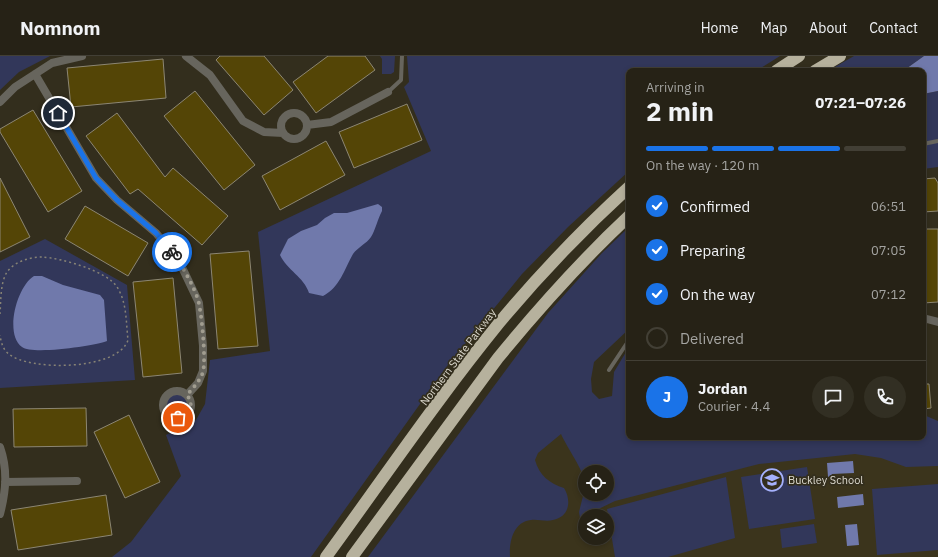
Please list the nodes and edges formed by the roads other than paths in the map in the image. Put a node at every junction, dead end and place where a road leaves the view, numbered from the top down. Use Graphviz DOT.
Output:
graph roads {
  1 [pos="82,56"];
  2 [pos="186,56"];
  3 [pos="402,56"];
  4 [pos="799,56"];
  5 [pos="840,56"];
  6 [pos="781,68"];
  7 [pos="820,68"];
  8 [pos="35,74"];
  9 [pos="388,92"];
  10 [pos="0,102"];
  11 [pos="307,125"];
  12 [pos="283,133"];
  13 [pos="938,141"];
  14 [pos="926,143"];
  15 [pos="626,190"];
  16 [pos="626,219"];
  17 [pos="926,319"];
  18 [pos="938,322"];
  19 [pos="626,344"];
  20 [pos="609,370"];
  21 [pos="187,395"];
  22 [pos="0,447"];
  23 [pos="77,481"];
  24 [pos="5,482"];
  25 [pos="0,514"];
  26 [pos="326,557"];
  27 [pos="352,557"];
  1 -- 8 [label="street"];
  2 -- 12 [label="street"];
  3 -- 9 [label="lane"];
  4 -- 6 [label="highway"];
  5 -- 7 [label="highway"];
  8 -- 10 [label="street"];
  8 -- 21 [label="street"];
  9 -- 11 [label="street"];
  11 -- 12 [label="street"];
  11 -- 12 [label="street"];
  13 -- 14 [label="lane"];
  15 -- 26 [label="highway, Northern State Parkway"];
  16 -- 27 [label="highway"];
  17 -- 18 [label="street"];
  19 -- 20 [label="lane"];
  22 -- 24 [label="street"];
  23 -- 24 [label="street"];
  24 -- 25 [label="street"];
}
